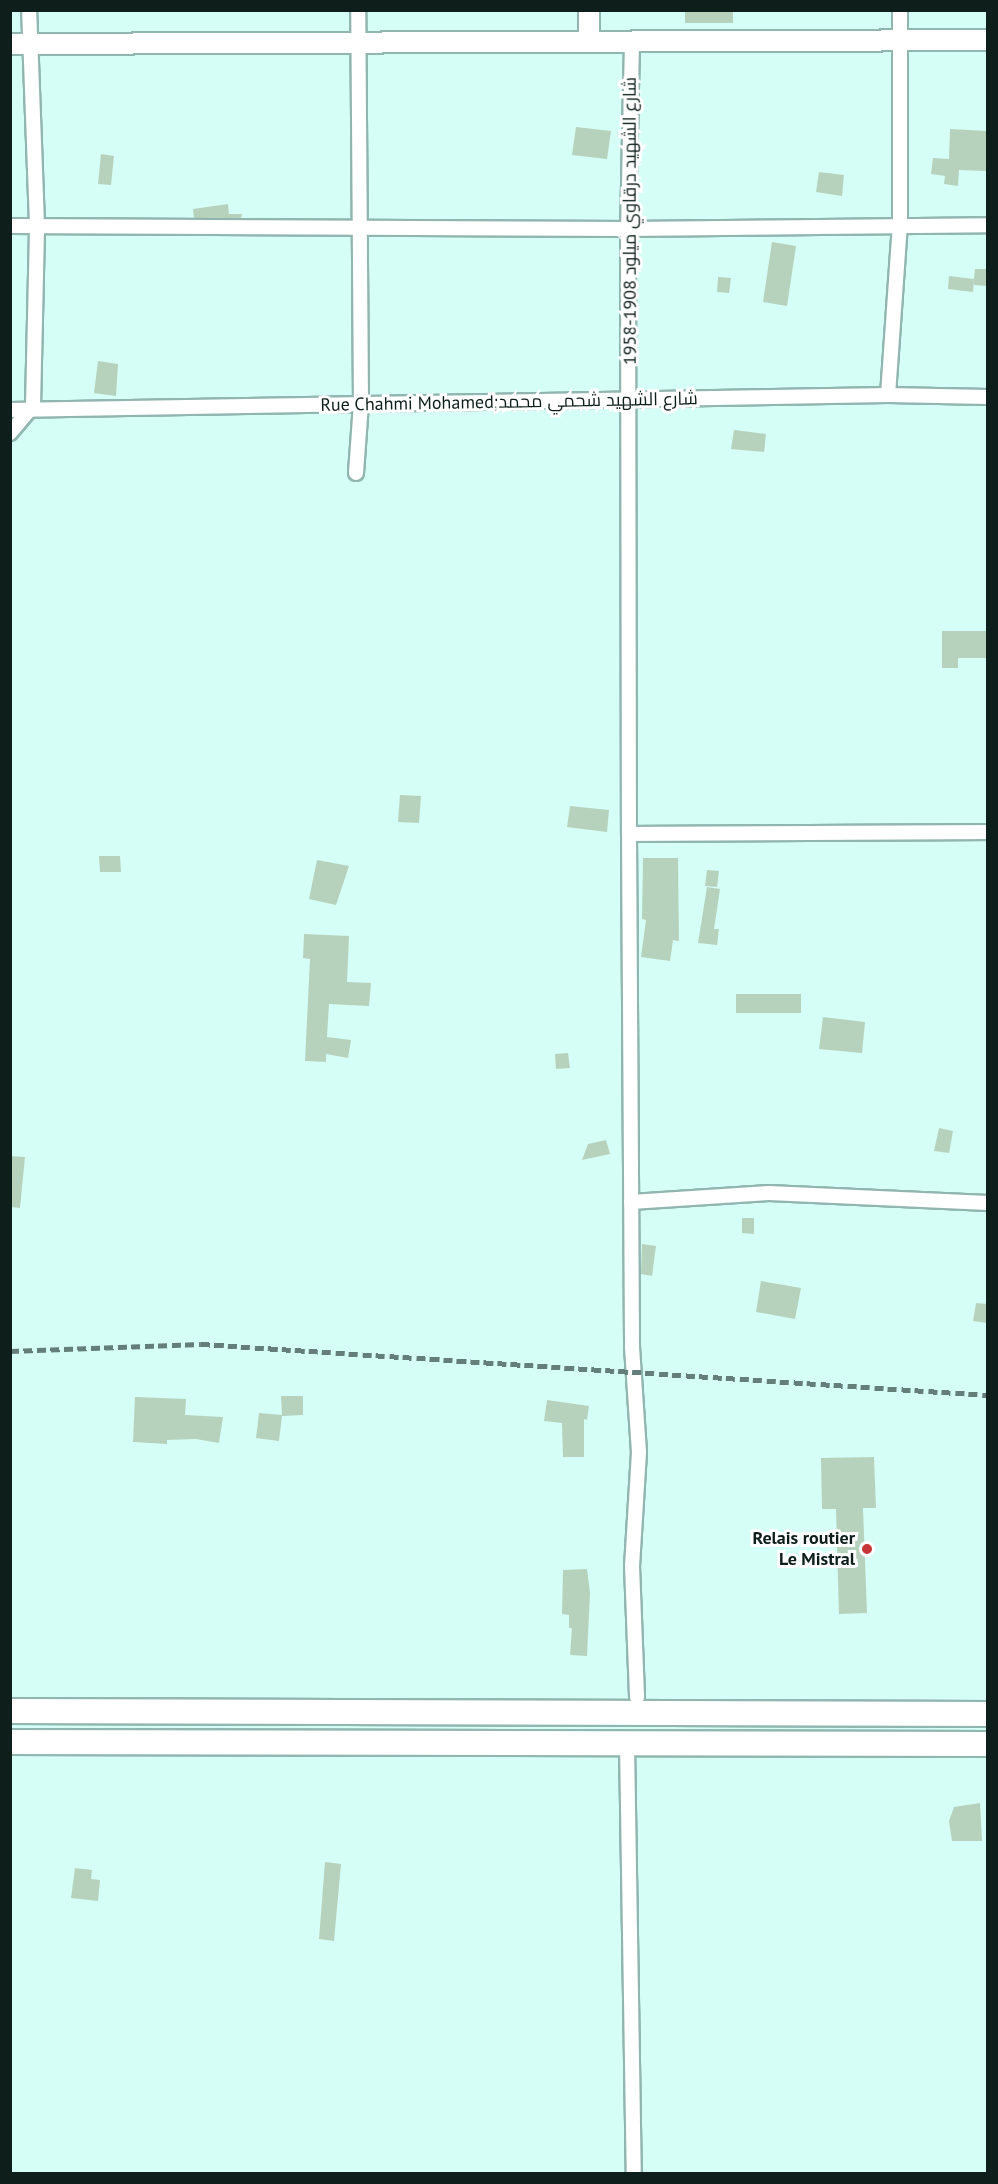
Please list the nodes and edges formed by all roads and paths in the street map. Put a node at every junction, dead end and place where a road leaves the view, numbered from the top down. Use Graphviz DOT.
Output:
graph roads {
  1 [pos="29,10"];
  2 [pos="358,10"];
  3 [pos="589,10"];
  4 [pos="900,10"];
  5 [pos="901,40"];
  6 [pos="987,40"];
  7 [pos="632,41"];
  8 [pos="359,42"];
  9 [pos="589,42"];
  10 [pos="20,44"];
  11 [pos="900,224"];
  12 [pos="37,225"];
  13 [pos="987,225"];
  14 [pos="10,226"];
  15 [pos="361,226"];
  16 [pos="628,229"];
  17 [pos="888,394"];
  18 [pos="987,397"];
  19 [pos="630,402"];
  20 [pos="361,404"];
  21 [pos="10,410"];
  22 [pos="30,410"];
  23 [pos="10,433"];
  24 [pos="356,473"];
  25 [pos="987,832"];
  26 [pos="629,834"];
  27 [pos="632,1203"];
  28 [pos="987,1203"];
  29 [pos="636,1697"];
  30 [pos="10,1711"];
  31 [pos="987,1714"];
  32 [pos="10,1742"];
  33 [pos="627,1743"];
  34 [pos="987,1744"];
  35 [pos="634,2174"];
  1 -- 10 [label="street"];
  2 -- 8 [label="street"];
  3 -- 9 [label="main road"];
  4 -- 5 [label="street"];
  5 -- 6 [label="main road"];
  5 -- 7 [label="main road"];
  5 -- 11 [label="street"];
  7 -- 9 [label="main road"];
  7 -- 16 [label="street, شارع الشهيد درقاوي ميلود 1908-1958"];
  8 -- 9 [label="main road"];
  8 -- 10 [label="main road"];
  8 -- 15 [label="street"];
  10 -- 12 [label="street"];
  11 -- 13 [label="street"];
  11 -- 16 [label="street"];
  11 -- 17 [label="street"];
  12 -- 14 [label="street"];
  12 -- 15 [label="street"];
  12 -- 22 [label="street"];
  15 -- 16 [label="street"];
  15 -- 20 [label="street"];
  16 -- 19 [label="street, شارع الشهيد درقاوي ميلود 1908-1958"];
  17 -- 18 [label="street, Rue Chahmi Mohamed;شارع الشهيد شحمي محمد"];
  17 -- 19 [label="street, Rue Chahmi Mohamed;شارع الشهيد شحمي محمد"];
  19 -- 20 [label="street, Rue Chahmi Mohamed;شارع الشهيد شحمي محمد"];
  19 -- 26 [label="street, شارع الشهيد درقاوي ميلود 1908-1958"];
  20 -- 22 [label="street, Rue Chahmi Mohamed;شارع الشهيد شحمي محمد"];
  20 -- 24 [label="street"];
  21 -- 22 [label="street, Rue Chahmi Mohamed;شارع الشهيد شحمي محمد"];
  22 -- 23 [label="street"];
  25 -- 26 [label="street"];
  26 -- 27 [label="street, شارع الشهيد درقاوي ميلود 1908-1958"];
  27 -- 28 [label="street"];
  27 -- 29 [label="street, شارع الشهيد درقاوي ميلود 1908-1958"];
  30 -- 31 [label="highway"];
  32 -- 33 [label="highway"];
  33 -- 34 [label="highway"];
  33 -- 35 [label="street"];
}
